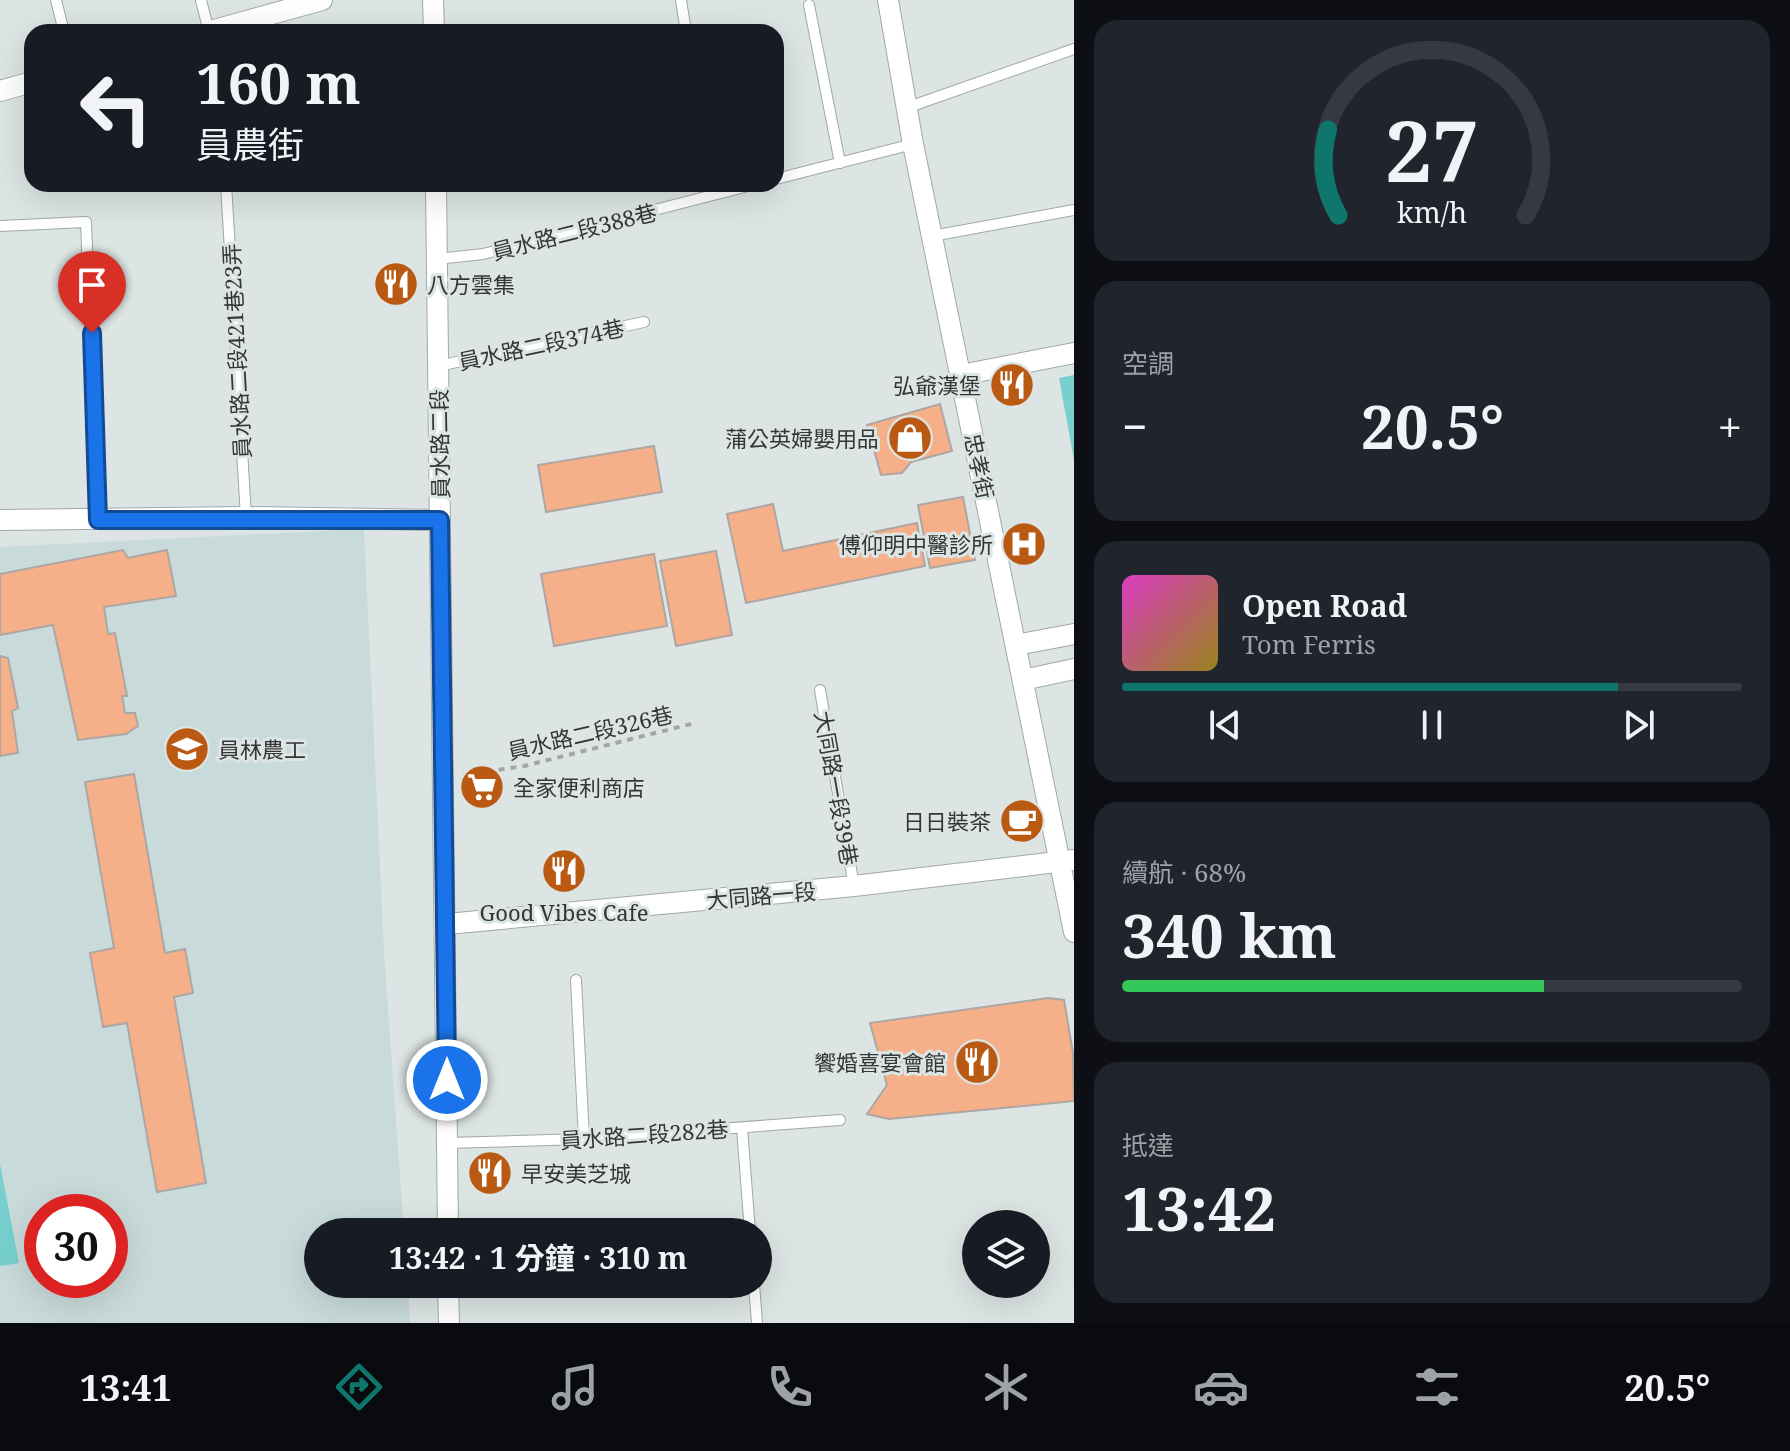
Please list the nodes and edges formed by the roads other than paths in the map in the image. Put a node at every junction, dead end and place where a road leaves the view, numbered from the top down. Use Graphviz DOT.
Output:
graph roads {
  1 [pos="56,0"];
  2 [pos="201,0"];
  3 [pos="322,0"];
  4 [pos="433,0"];
  5 [pos="681,0"];
  6 [pos="888,0"];
  7 [pos="809,5"];
  8 [pos="62,24"];
  9 [pos="206,24"];
  10 [pos="236,24"];
  11 [pos="434,24"];
  12 [pos="685,24"];
  13 [pos="1074,49"];
  14 [pos="24,84"];
  15 [pos="0,91"];
  16 [pos="906,108"];
  17 [pos="913,144"];
  18 [pos="840,163"];
  19 [pos="784,177"];
  20 [pos="226,192"];
  21 [pos="436,192"];
  22 [pos="725,192"];
  23 [pos="1074,210"];
  24 [pos="0,226"];
  25 [pos="932,236"];
  26 [pos="437,259"];
  27 [pos="644,322"];
  28 [pos="1074,353"];
  29 [pos="438,366"];
  30 [pos="961,375"];
  31 [pos="246,517"];
  32 [pos="0,520"];
  33 [pos="98,520"];
  34 [pos="440,520"];
  35 [pos="1074,634"];
  36 [pos="1016,645"];
  37 [pos="1074,669"];
  38 [pos="1023,680"];
  39 [pos="820,690"];
  40 [pos="1067,862"];
  41 [pos="854,886"];
  42 [pos="447,924"];
  43 [pos="1074,932"];
  44 [pos="576,980"];
  45 [pos="840,1120"];
  46 [pos="742,1128"];
  47 [pos="584,1139"];
  48 [pos="447,1143"];
  49 [pos="448,1218"];
  50 [pos="749,1218"];
  51 [pos="448,1298"];
  52 [pos="755,1298"];
  53 [pos="449,1323"];
  54 [pos="757,1323"];
  1 -- 8 [label="lane"];
  2 -- 9 [label="lane"];
  3 -- 10 [label="street"];
  4 -- 11 [label="street"];
  5 -- 12 [label="lane"];
  6 -- 16 [label="street, 忠孝街"];
  7 -- 18 [label="lane"];
  13 -- 16 [label="lane"];
  14 -- 15 [label="street"];
  16 -- 17 [label="street, 忠孝街"];
  17 -- 18 [label="lane"];
  17 -- 25 [label="street, 忠孝街"];
  18 -- 19 [label="lane"];
  20 -- 31 [label="lane, 員水路二段421巷23弄"];
  21 -- 26 [label="street, 員水路二段"];
  22 -- 26 [label="lane, 員水路二段388巷"];
  23 -- 25 [label="lane"];
  24 -- 33 [label="lane"];
  25 -- 30 [label="street, 忠孝街"];
  26 -- 29 [label="street, 員水路二段"];
  27 -- 29 [label="lane, 員水路二段374巷"];
  28 -- 30 [label="street"];
  29 -- 34 [label="street, 員水路二段"];
  30 -- 36 [label="street, 忠孝街"];
  31 -- 33 [label="street"];
  31 -- 34 [label="street"];
  32 -- 33 [label="street"];
  34 -- 42 [label="street, 員水路二段"];
  35 -- 36 [label="street"];
  36 -- 38 [label="street, 忠孝街"];
  37 -- 38 [label="street"];
  38 -- 40 [label="street, 忠孝街"];
  39 -- 41 [label="lane, 大同路一段39巷"];
  40 -- 41 [label="street, 大同路一段"];
  40 -- 43 [label="street, 忠孝街"];
  41 -- 42 [label="street, 大同路一段"];
  42 -- 48 [label="street, 員水路二段"];
  44 -- 47 [label="lane"];
  45 -- 46 [label="lane, 員水路二段282巷"];
  46 -- 47 [label="lane, 員水路二段282巷"];
  46 -- 50 [label="lane"];
  47 -- 48 [label="lane, 員水路二段282巷"];
  48 -- 49 [label="street, 員水路二段"];
  51 -- 53 [label="street"];
  52 -- 54 [label="lane"];
}
